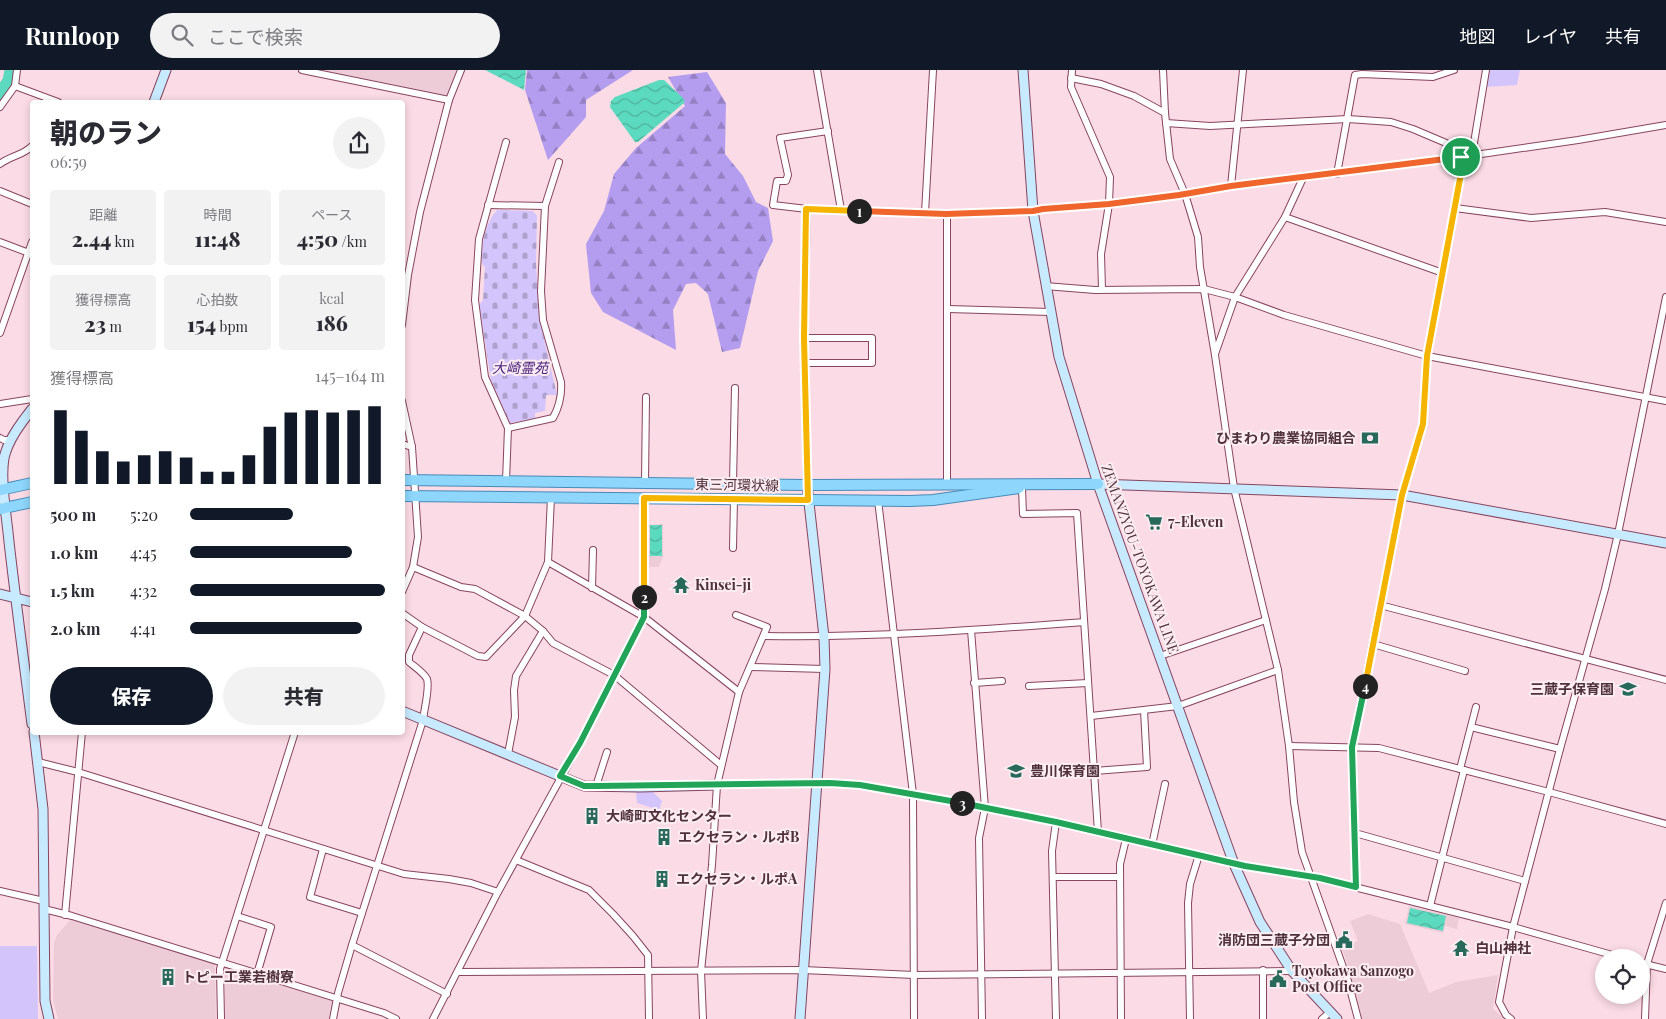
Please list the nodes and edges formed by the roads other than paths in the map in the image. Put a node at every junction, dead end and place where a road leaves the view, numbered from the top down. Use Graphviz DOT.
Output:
graph roads {
  1 [pos="17,70"];
  2 [pos="166,70"];
  3 [pos="302,70"];
  4 [pos="461,70"];
  5 [pos="817,70"];
  6 [pos="933,70"];
  7 [pos="1023,70"];
  8 [pos="1072,70"];
  9 [pos="1163,70"];
  10 [pos="1243,70"];
  11 [pos="1454,70"];
  12 [pos="1486,70"];
  13 [pos="1071,78"];
  14 [pos="15,86"];
  15 [pos="47,100"];
  16 [pos="155,100"];
  17 [pos="449,100"];
  18 [pos="0,107"];
  19 [pos="1165,113"];
  20 [pos="1348,120"];
  21 [pos="1166,123"];
  22 [pos="1237,125"];
  23 [pos="1666,125"];
  24 [pos="828,131"];
  25 [pos="506,142"];
  26 [pos="30,148"];
  27 [pos="1472,155"];
  28 [pos="1461,157"];
  29 [pos="560,162"];
  30 [pos="0,164"];
  31 [pos="1336,174"];
  32 [pos="1303,178"];
  33 [pos="1231,186"];
  34 [pos="0,191"];
  35 [pos="1185,194"];
  36 [pos="30,203"];
  37 [pos="1109,204"];
  38 [pos="488,205"];
  39 [pos="545,206"];
  40 [pos="1455,208"];
  41 [pos="806,209"];
  42 [pos="841,210"];
  43 [pos="1033,211"];
  44 [pos="925,213"];
  45 [pos="946,214"];
  46 [pos="1285,217"];
  47 [pos="1666,222"];
  48 [pos="0,242"];
  49 [pos="30,249"];
  50 [pos="29,252"];
  51 [pos="405,274"];
  52 [pos="1443,274"];
  53 [pos="1045,286"];
  54 [pos="1102,288"];
  55 [pos="1204,289"];
  56 [pos="1235,297"];
  57 [pos="1666,297"];
  58 [pos="948,310"];
  59 [pos="1050,312"];
  60 [pos="3,317"];
  61 [pos="0,333"];
  62 [pos="804,338"];
  63 [pos="1215,355"];
  64 [pos="1427,356"];
  65 [pos="804,363"];
  66 [pos="735,388"];
  67 [pos="646,397"];
  68 [pos="1645,397"];
  69 [pos="30,399"];
  70 [pos="1666,401"];
  71 [pos="0,404"];
  72 [pos="30,412"];
  73 [pos="405,415"];
  74 [pos="508,428"];
  75 [pos="0,438"];
  76 [pos="11,440"];
  77 [pos="405,445"];
  78 [pos="412,447"];
  79 [pos="405,480"];
  80 [pos="414,480"];
  81 [pos="506,481"];
  82 [pos="645,482"];
  83 [pos="30,483"];
  84 [pos="946,483"];
  85 [pos="733,484"];
  86 [pos="1069,484"];
  87 [pos="1098,484"];
  88 [pos="807,485"];
  89 [pos="1022,488"];
  90 [pos="1234,488"];
  91 [pos="2,490"];
  92 [pos="1402,495"];
  93 [pos="405,496"];
  94 [pos="415,496"];
  95 [pos="551,497"];
  96 [pos="644,498"];
  97 [pos="734,499"];
  98 [pos="808,500"];
  99 [pos="878,500"];
  100 [pos="30,502"];
  101 [pos="3,508"];
  102 [pos="1618,534"];
  103 [pos="1666,543"];
  104 [pos="733,548"];
  105 [pos="593,550"];
  106 [pos="548,562"];
  107 [pos="413,567"];
  108 [pos="405,585"];
  109 [pos="592,588"];
  110 [pos="0,594"];
  111 [pos="16,598"];
  112 [pos="30,602"];
  113 [pos="1380,605"];
  114 [pos="405,615"];
  115 [pos="736,615"];
  116 [pos="525,616"];
  117 [pos="644,617"];
  118 [pos="1266,620"];
  119 [pos="1084,622"];
  120 [pos="422,627"];
  121 [pos="971,630"];
  122 [pos="542,631"];
  123 [pos="895,635"];
  124 [pos="764,636"];
  125 [pos="824,637"];
  126 [pos="1373,644"];
  127 [pos="1160,656"];
  128 [pos="1585,658"];
  129 [pos="750,667"];
  130 [pos="825,669"];
  131 [pos="1278,670"];
  132 [pos="1465,671"];
  133 [pos="614,675"];
  134 [pos="1666,680"];
  135 [pos="1002,681"];
  136 [pos="974,683"];
  137 [pos="1088,683"];
  138 [pos="1029,686"];
  139 [pos="739,692"];
  140 [pos="1178,706"];
  141 [pos="1476,707"];
  142 [pos="30,708"];
  143 [pos="1144,710"];
  144 [pos="405,712"];
  145 [pos="1091,716"];
  146 [pos="423,720"];
  147 [pos="1472,727"];
  148 [pos="34,735"];
  149 [pos="82,735"];
  150 [pos="294,735"];
  151 [pos="1289,746"];
  152 [pos="1352,747"];
  153 [pos="1560,749"];
  154 [pos="607,752"];
  155 [pos="508,754"];
  156 [pos="38,762"];
  157 [pos="721,765"];
  158 [pos="1462,769"];
  159 [pos="1094,771"];
  160 [pos="78,772"];
  161 [pos="560,776"];
  162 [pos="818,783"];
  163 [pos="1165,784"];
  164 [pos="717,785"];
  165 [pos="596,786"];
  166 [pos="1548,792"];
  167 [pos="913,794"];
  168 [pos="985,808"];
  169 [pos="1056,822"];
  170 [pos="1666,824"];
  171 [pos="264,830"];
  172 [pos="1098,832"];
  173 [pos="1355,833"];
  174 [pos="1126,839"];
  175 [pos="1152,845"];
  176 [pos="323,849"];
  177 [pos="1199,855"];
  178 [pos="1442,858"];
  179 [pos="516,860"];
  180 [pos="1234,864"];
  181 [pos="378,866"];
  182 [pos="1310,877"];
  183 [pos="1053,878"];
  184 [pos="1120,878"];
  185 [pos="1525,881"];
  186 [pos="1356,887"];
  187 [pos="0,890"];
  188 [pos="498,892"];
  189 [pos="1666,903"];
  190 [pos="44,905"];
  191 [pos="1430,906"];
  192 [pos="362,913"];
  193 [pos="65,915"];
  194 [pos="237,916"];
  195 [pos="1513,927"];
  196 [pos="352,945"];
  197 [pos="1649,949"];
  198 [pos="1595,950"];
  199 [pos="222,964"];
  200 [pos="1650,965"];
  201 [pos="1666,969"];
  202 [pos="803,970"];
  203 [pos="1263,970"];
  204 [pos="702,971"];
  205 [pos="1292,971"];
  206 [pos="458,972"];
  207 [pos="648,972"];
  208 [pos="1189,972"];
  209 [pos="1056,973"];
  210 [pos="1120,973"];
  211 [pos="257,974"];
  212 [pos="981,974"];
  213 [pos="914,975"];
  214 [pos="447,994"];
  215 [pos="337,999"];
  216 [pos="1645,1004"];
  217 [pos="1330,1012"];
  218 [pos="49,1019"];
  219 [pos="221,1019"];
  220 [pos="333,1019"];
  221 [pos="396,1019"];
  222 [pos="433,1019"];
  223 [pos="649,1019"];
  224 [pos="703,1019"];
  225 [pos="800,1019"];
  226 [pos="914,1019"];
  227 [pos="982,1019"];
  228 [pos="1056,1019"];
  229 [pos="1121,1019"];
  230 [pos="1190,1019"];
  231 [pos="1264,1019"];
  232 [pos="1322,1019"];
  233 [pos="1337,1019"];
  234 [pos="1358,1019"];
  235 [pos="1511,1019"];
  236 [pos="1645,1019"];
  1 -- 14 [label="street"];
  2 -- 16 [label="street"];
  3 -- 17 [label="street"];
  4 -- 17 [label="street"];
  5 -- 24 [label="street"];
  6 -- 44 [label="street"];
  7 -- 43 [label="street, ZEMANZYOU-TOYOKAWA LINE"];
  8 -- 13 [label="street"];
  9 -- 19 [label="street"];
  10 -- 22 [label="street"];
  11 -- 20 [label="street"];
  12 -- 27 [label="street"];
  13 -- 19 [label="street"];
  13 -- 37 [label="street"];
  14 -- 15 [label="street"];
  14 -- 18 [label="street"];
  17 -- 51 [label="street"];
  19 -- 21 [label="street"];
  20 -- 22 [label="street"];
  20 -- 28 [label="street"];
  20 -- 31 [label="street"];
  21 -- 22 [label="street"];
  21 -- 35 [label="street"];
  22 -- 33 [label="street"];
  23 -- 27 [label="street"];
  24 -- 41 [label="street"];
  24 -- 42 [label="street"];
  25 -- 38 [label="street"];
  26 -- 30 [label="street"];
  27 -- 28 [label="street"];
  28 -- 31 [label="street"];
  28 -- 40 [label="street"];
  29 -- 39 [label="street"];
  31 -- 32 [label="street"];
  32 -- 33 [label="street"];
  32 -- 46 [label="street"];
  33 -- 35 [label="street"];
  34 -- 36 [label="street"];
  35 -- 37 [label="street"];
  35 -- 55 [label="street"];
  37 -- 43 [label="street"];
  37 -- 54 [label="street"];
  38 -- 39 [label="street"];
  38 -- 74 [label="street"];
  39 -- 74 [label="street"];
  40 -- 47 [label="street"];
  40 -- 52 [label="street"];
  41 -- 42 [label="street"];
  41 -- 62 [label="street"];
  42 -- 44 [label="street"];
  43 -- 45 [label="street"];
  43 -- 53 [label="street, ZEMANZYOU-TOYOKAWA LINE"];
  44 -- 45 [label="street"];
  45 -- 58 [label="street"];
  46 -- 52 [label="street"];
  46 -- 56 [label="street"];
  48 -- 50 [label="street"];
  49 -- 50 [label="street"];
  50 -- 60 [label="street"];
  52 -- 64 [label="street"];
  53 -- 54 [label="street"];
  53 -- 59 [label="street, ZEMANZYOU-TOYOKAWA LINE"];
  54 -- 55 [label="street"];
  55 -- 56 [label="street"];
  55 -- 63 [label="street"];
  56 -- 63 [label="street"];
  56 -- 64 [label="street"];
  57 -- 68 [label="street"];
  58 -- 59 [label="street"];
  58 -- 84 [label="street"];
  59 -- 87 [label="street, ZEMANZYOU-TOYOKAWA LINE"];
  60 -- 61 [label="street"];
  62 -- 65 [label="street"];
  62 -- 65 [label="street"];
  63 -- 90 [label="street"];
  64 -- 68 [label="street"];
  64 -- 92 [label="street"];
  65 -- 88 [label="street"];
  66 -- 85 [label="street"];
  67 -- 82 [label="street"];
  68 -- 70 [label="street"];
  68 -- 102 [label="street"];
  69 -- 71 [label="street"];
  72 -- 76 [label="street"];
  73 -- 78 [label="street"];
  74 -- 81 [label="street"];
  75 -- 76 [label="street"];
  76 -- 91 [label="street"];
  77 -- 78 [label="street"];
  78 -- 80 [label="street"];
  79 -- 80 [label="main road, 東三河環状線"];
  80 -- 81 [label="main road, 東三河環状線"];
  80 -- 94 [label="street"];
  81 -- 82 [label="main road, 東三河環状線"];
  82 -- 85 [label="main road, 東三河環状線"];
  83 -- 91 [label="main road"];
  84 -- 86 [label="main road, 東三河環状線"];
  84 -- 88 [label="main road, 東三河環状線"];
  85 -- 88 [label="main road, 東三河環状線"];
  86 -- 87 [label="main road, 東三河環状線"];
  86 -- 89 [label="main road, 東三河環状線"];
  87 -- 90 [label="street"];
  87 -- 127 [label="street, ZEMANZYOU-TOYOKAWA LINE"];
  88 -- 98 [label="street"];
  89 -- 99 [label="main road, 東三河環状線"];
  89 -- 119 [label="street"];
  90 -- 92 [label="street"];
  90 -- 118 [label="street"];
  91 -- 101 [label="street"];
  92 -- 102 [label="street"];
  92 -- 113 [label="street"];
  93 -- 94 [label="main road, 東三河環状線"];
  94 -- 95 [label="main road, 東三河環状線"];
  94 -- 107 [label="street"];
  95 -- 96 [label="main road, 東三河環状線"];
  95 -- 106 [label="street"];
  96 -- 97 [label="main road, 東三河環状線"];
  96 -- 117 [label="street"];
  97 -- 98 [label="main road, 東三河環状線"];
  97 -- 104 [label="street"];
  98 -- 99 [label="main road, 東三河環状線"];
  98 -- 125 [label="street"];
  99 -- 123 [label="street"];
  100 -- 101 [label="main road"];
  101 -- 111 [label="street"];
  102 -- 103 [label="street"];
  102 -- 128 [label="street"];
  105 -- 109 [label="street"];
  106 -- 109 [label="street"];
  106 -- 116 [label="street"];
  107 -- 108 [label="street"];
  107 -- 116 [label="street"];
  109 -- 117 [label="street"];
  110 -- 111 [label="street"];
  111 -- 112 [label="street"];
  111 -- 142 [label="street"];
  113 -- 126 [label="street"];
  113 -- 128 [label="street"];
  114 -- 120 [label="street"];
  115 -- 124 [label="street"];
  116 -- 120 [label="street"];
  116 -- 122 [label="street"];
  117 -- 133 [label="street"];
  117 -- 139 [label="street"];
  118 -- 127 [label="street"];
  118 -- 131 [label="street"];
  119 -- 121 [label="street"];
  119 -- 137 [label="street"];
  120 -- 146 [label="street"];
  121 -- 123 [label="street"];
  121 -- 136 [label="street"];
  122 -- 133 [label="street"];
  122 -- 155 [label="street"];
  123 -- 125 [label="street"];
  123 -- 167 [label="street"];
  124 -- 125 [label="street"];
  124 -- 129 [label="street"];
  125 -- 130 [label="street"];
  126 -- 132 [label="street"];
  126 -- 152 [label="street"];
  127 -- 140 [label="street, ZEMANZYOU-TOYOKAWA LINE"];
  128 -- 134 [label="street"];
  128 -- 153 [label="street"];
  129 -- 130 [label="street"];
  129 -- 139 [label="street"];
  130 -- 162 [label="street"];
  131 -- 140 [label="street"];
  131 -- 151 [label="street"];
  133 -- 157 [label="street"];
  133 -- 161 [label="street"];
  135 -- 136 [label="street"];
  136 -- 168 [label="street"];
  137 -- 138 [label="street"];
  137 -- 145 [label="street"];
  139 -- 157 [label="street"];
  140 -- 143 [label="street"];
  140 -- 180 [label="street, ZEMANZYOU-TOYOKAWA LINE"];
  141 -- 147 [label="street"];
  143 -- 145 [label="street"];
  143 -- 159 [label="street"];
  144 -- 146 [label="street"];
  145 -- 159 [label="street"];
  146 -- 155 [label="street"];
  146 -- 181 [label="street"];
  147 -- 153 [label="street"];
  147 -- 158 [label="street"];
  148 -- 156 [label="street"];
  149 -- 160 [label="street"];
  150 -- 171 [label="street"];
  151 -- 152 [label="street"];
  151 -- 182 [label="street"];
  152 -- 158 [label="street"];
  152 -- 173 [label="street"];
  153 -- 166 [label="street"];
  154 -- 165 [label="street"];
  155 -- 161 [label="street"];
  156 -- 160 [label="street"];
  156 -- 190 [label="street"];
  157 -- 164 [label="street"];
  158 -- 166 [label="street"];
  158 -- 178 [label="street"];
  159 -- 172 [label="street"];
  160 -- 171 [label="street"];
  160 -- 193 [label="street"];
  161 -- 165 [label="street"];
  161 -- 179 [label="street"];
  162 -- 164 [label="street"];
  162 -- 167 [label="street"];
  162 -- 202 [label="street"];
  163 -- 175 [label="street"];
  164 -- 165 [label="street"];
  164 -- 204 [label="street"];
  166 -- 170 [label="street"];
  166 -- 185 [label="street"];
  167 -- 168 [label="street"];
  167 -- 213 [label="street"];
  168 -- 169 [label="street"];
  168 -- 212 [label="street"];
  169 -- 172 [label="street"];
  169 -- 183 [label="street"];
  171 -- 176 [label="street"];
  171 -- 194 [label="street"];
  172 -- 174 [label="street"];
  173 -- 178 [label="street"];
  173 -- 186 [label="street"];
  174 -- 175 [label="street"];
  174 -- 184 [label="street"];
  175 -- 177 [label="street"];
  176 -- 181 [label="street"];
  176 -- 192 [label="street"];
  177 -- 180 [label="street"];
  177 -- 208 [label="street"];
  178 -- 185 [label="street"];
  178 -- 191 [label="street"];
  179 -- 188 [label="street"];
  179 -- 207 [label="street"];
  180 -- 182 [label="street"];
  180 -- 205 [label="street, ZEMANZYOU-TOYOKAWA LINE"];
  181 -- 188 [label="street"];
  181 -- 192 [label="street"];
  182 -- 186 [label="street"];
  182 -- 234 [label="street"];
  183 -- 184 [label="street"];
  183 -- 209 [label="street"];
  184 -- 210 [label="street"];
  185 -- 195 [label="street"];
  186 -- 191 [label="street"];
  187 -- 190 [label="street"];
  188 -- 206 [label="street"];
  189 -- 197 [label="street"];
  190 -- 193 [label="street"];
  190 -- 218 [label="street"];
  191 -- 195 [label="street"];
  192 -- 196 [label="street"];
  193 -- 199 [label="street"];
  194 -- 199 [label="street"];
  194 -- 211 [label="street"];
  195 -- 198 [label="street"];
  195 -- 235 [label="street"];
  196 -- 214 [label="street"];
  196 -- 215 [label="street"];
  199 -- 211 [label="street"];
  199 -- 219 [label="street"];
  200 -- 201 [label="street"];
  202 -- 204 [label="street"];
  202 -- 213 [label="street"];
  202 -- 225 [label="street"];
  203 -- 205 [label="street"];
  203 -- 208 [label="street"];
  203 -- 231 [label="street"];
  204 -- 207 [label="street"];
  204 -- 224 [label="street"];
  205 -- 217 [label="street, ZEMANZYOU-TOYOKAWA LINE"];
  206 -- 207 [label="street"];
  206 -- 214 [label="street"];
  207 -- 223 [label="street"];
  208 -- 210 [label="street"];
  208 -- 230 [label="street"];
  209 -- 210 [label="street"];
  209 -- 212 [label="street"];
  209 -- 228 [label="street"];
  210 -- 229 [label="street"];
  211 -- 215 [label="street"];
  212 -- 213 [label="street"];
  212 -- 227 [label="street"];
  213 -- 226 [label="street"];
  214 -- 222 [label="street"];
  215 -- 220 [label="street"];
  215 -- 221 [label="street"];
  216 -- 236 [label="street"];
  217 -- 232 [label="street"];
  217 -- 233 [label="street, ZEMANZYOU-TOYOKAWA LINE"];
}
